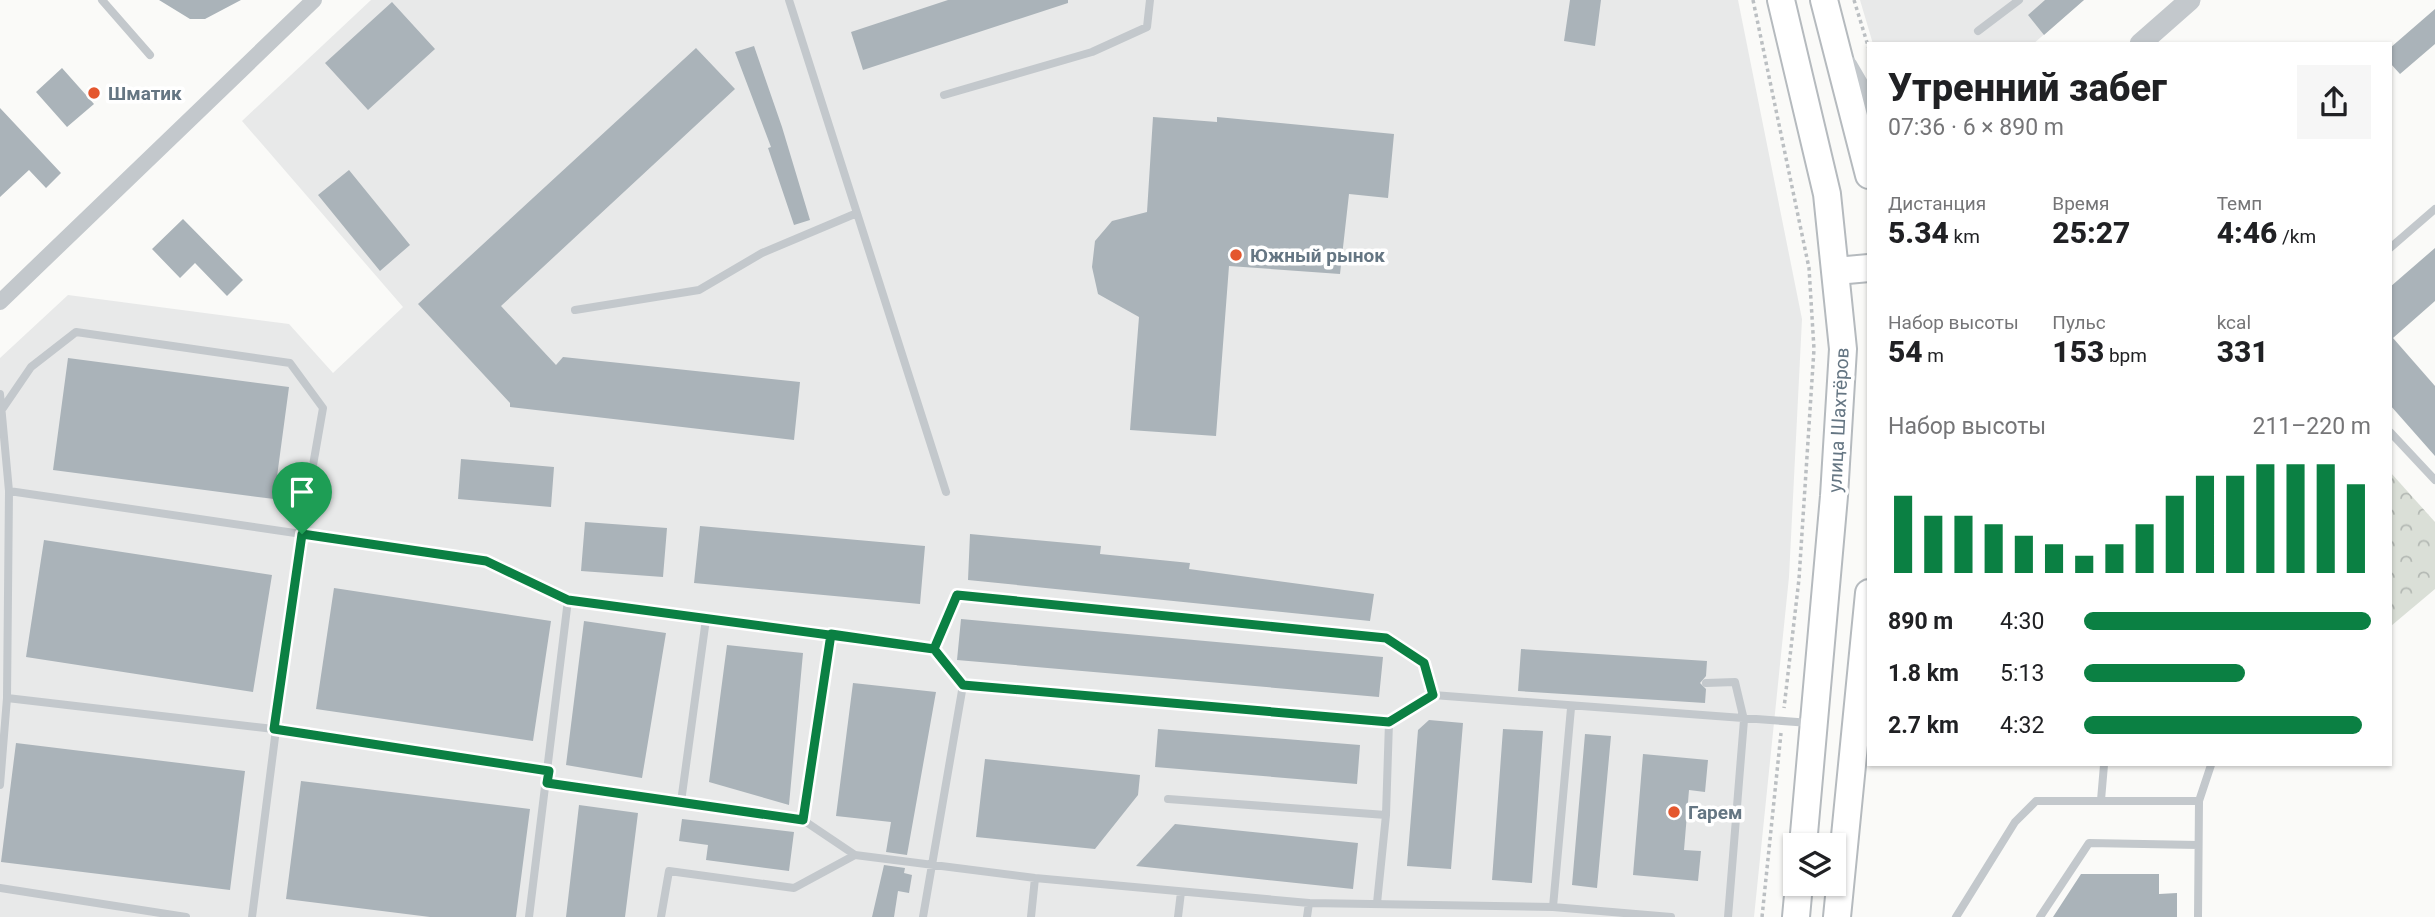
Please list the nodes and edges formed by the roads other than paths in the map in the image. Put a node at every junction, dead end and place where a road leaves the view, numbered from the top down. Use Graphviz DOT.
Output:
graph roads {
  1 [pos="102,0"];
  2 [pos="314,0"];
  3 [pos="789,0"];
  4 [pos="1150,0"];
  5 [pos="1781,0"];
  6 [pos="1824,0"];
  7 [pos="2018,0"];
  8 [pos="2190,0"];
  9 [pos="1978,31"];
  10 [pos="2142,42"];
  11 [pos="1840,53"];
  12 [pos="150,55"];
  13 [pos="944,95"];
  14 [pos="1867,100"];
  15 [pos="1867,167"];
  16 [pos="2435,209"];
  17 [pos="857,213"];
  18 [pos="2392,246"];
  19 [pos="1867,268"];
  20 [pos="1836,271"];
  21 [pos="0,302"];
  22 [pos="575,310"];
  23 [pos="0,394"];
  24 [pos="3,408"];
  25 [pos="2392,434"];
  26 [pos="2435,480"];
  27 [pos="9,491"];
  28 [pos="946,492"];
  29 [pos="302,534"];
  30 [pos="568,600"];
  31 [pos="1867,617"];
  32 [pos="706,619"];
  33 [pos="831,634"];
  34 [pos="934,649"];
  35 [pos="1706,683"];
  36 [pos="963,685"];
  37 [pos="1433,695"];
  38 [pos="7,698"];
  39 [pos="1572,708"];
  40 [pos="1744,720"];
  41 [pos="1389,722"];
  42 [pos="1814,723"];
  43 [pos="274,729"];
  44 [pos="2104,766"];
  45 [pos="2211,766"];
  46 [pos="549,771"];
  47 [pos="547,783"];
  48 [pos="0,785"];
  49 [pos="1168,799"];
  50 [pos="2101,800"];
  51 [pos="681,802"];
  52 [pos="2199,802"];
  53 [pos="1386,815"];
  54 [pos="803,820"];
  55 [pos="1804,833"];
  56 [pos="2198,845"];
  57 [pos="855,855"];
  58 [pos="931,864"];
  59 [pos="1035,878"];
  60 [pos="0,888"];
  61 [pos="1181,892"];
  62 [pos="1798,896"];
  63 [pos="1309,903"];
  64 [pos="1377,903"];
  65 [pos="1553,907"];
  66 [pos="186,917"];
  67 [pos="252,917"];
  68 [pos="529,917"];
  69 [pos="661,917"];
  70 [pos="923,917"];
  71 [pos="1031,917"];
  72 [pos="1178,917"];
  73 [pos="1307,917"];
  74 [pos="1671,917"];
  75 [pos="1728,917"];
  76 [pos="1796,917"];
  77 [pos="1837,917"];
  78 [pos="1956,917"];
  79 [pos="2040,917"];
  80 [pos="2198,917"];
  1 -- 12 [label="lane"];
  2 -- 21 [label="street"];
  3 -- 17 [label="lane"];
  4 -- 13 [label="lane"];
  5 -- 20 [label="main road, улица Шахтёров"];
  6 -- 11 [label="main road"];
  7 -- 9 [label="lane"];
  8 -- 10 [label="street"];
  11 -- 14 [label="street"];
  11 -- 15 [label="main road"];
  16 -- 18 [label="lane"];
  17 -- 22 [label="lane"];
  17 -- 28 [label="lane"];
  19 -- 20 [label="main road"];
  20 -- 42 [label="main road, улица Шахтёров"];
  23 -- 24 [label="lane"];
  24 -- 27 [label="lane"];
  24 -- 29 [label="lane"];
  25 -- 26 [label="lane"];
  27 -- 29 [label="lane"];
  27 -- 38 [label="lane"];
  29 -- 30 [label="lane"];
  29 -- 43 [label="lane"];
  30 -- 32 [label="lane"];
  30 -- 46 [label="lane"];
  31 -- 77 [label="main road"];
  32 -- 33 [label="lane"];
  32 -- 51 [label="lane"];
  33 -- 34 [label="lane"];
  33 -- 54 [label="lane"];
  34 -- 36 [label="lane"];
  34 -- 37 [label="lane"];
  35 -- 40 [label="lane"];
  36 -- 41 [label="lane"];
  36 -- 58 [label="lane"];
  37 -- 39 [label="lane"];
  37 -- 41 [label="lane"];
  38 -- 43 [label="lane"];
  38 -- 48 [label="lane"];
  39 -- 40 [label="lane"];
  39 -- 65 [label="lane"];
  40 -- 42 [label="lane"];
  40 -- 75 [label="lane"];
  41 -- 53 [label="lane"];
  42 -- 55 [label="main road, улица Шахтёров"];
  43 -- 46 [label="lane"];
  43 -- 67 [label="lane"];
  44 -- 50 [label="lane"];
  45 -- 52 [label="lane"];
  46 -- 47 [label="lane"];
  47 -- 51 [label="lane"];
  47 -- 68 [label="lane"];
  49 -- 53 [label="lane"];
  50 -- 52 [label="lane"];
  50 -- 78 [label="lane"];
  51 -- 54 [label="lane"];
  52 -- 56 [label="lane"];
  53 -- 64 [label="lane"];
  54 -- 57 [label="lane"];
  56 -- 79 [label="lane"];
  56 -- 80 [label="lane"];
  57 -- 58 [label="lane"];
  57 -- 69 [label="lane"];
  58 -- 59 [label="lane"];
  58 -- 70 [label="lane"];
  59 -- 61 [label="lane"];
  59 -- 71 [label="lane"];
  60 -- 66 [label="lane"];
  61 -- 63 [label="lane"];
  61 -- 72 [label="lane"];
  62 -- 76 [label="main road"];
  63 -- 64 [label="lane"];
  63 -- 73 [label="lane"];
  64 -- 65 [label="lane"];
  65 -- 74 [label="lane"];
}
